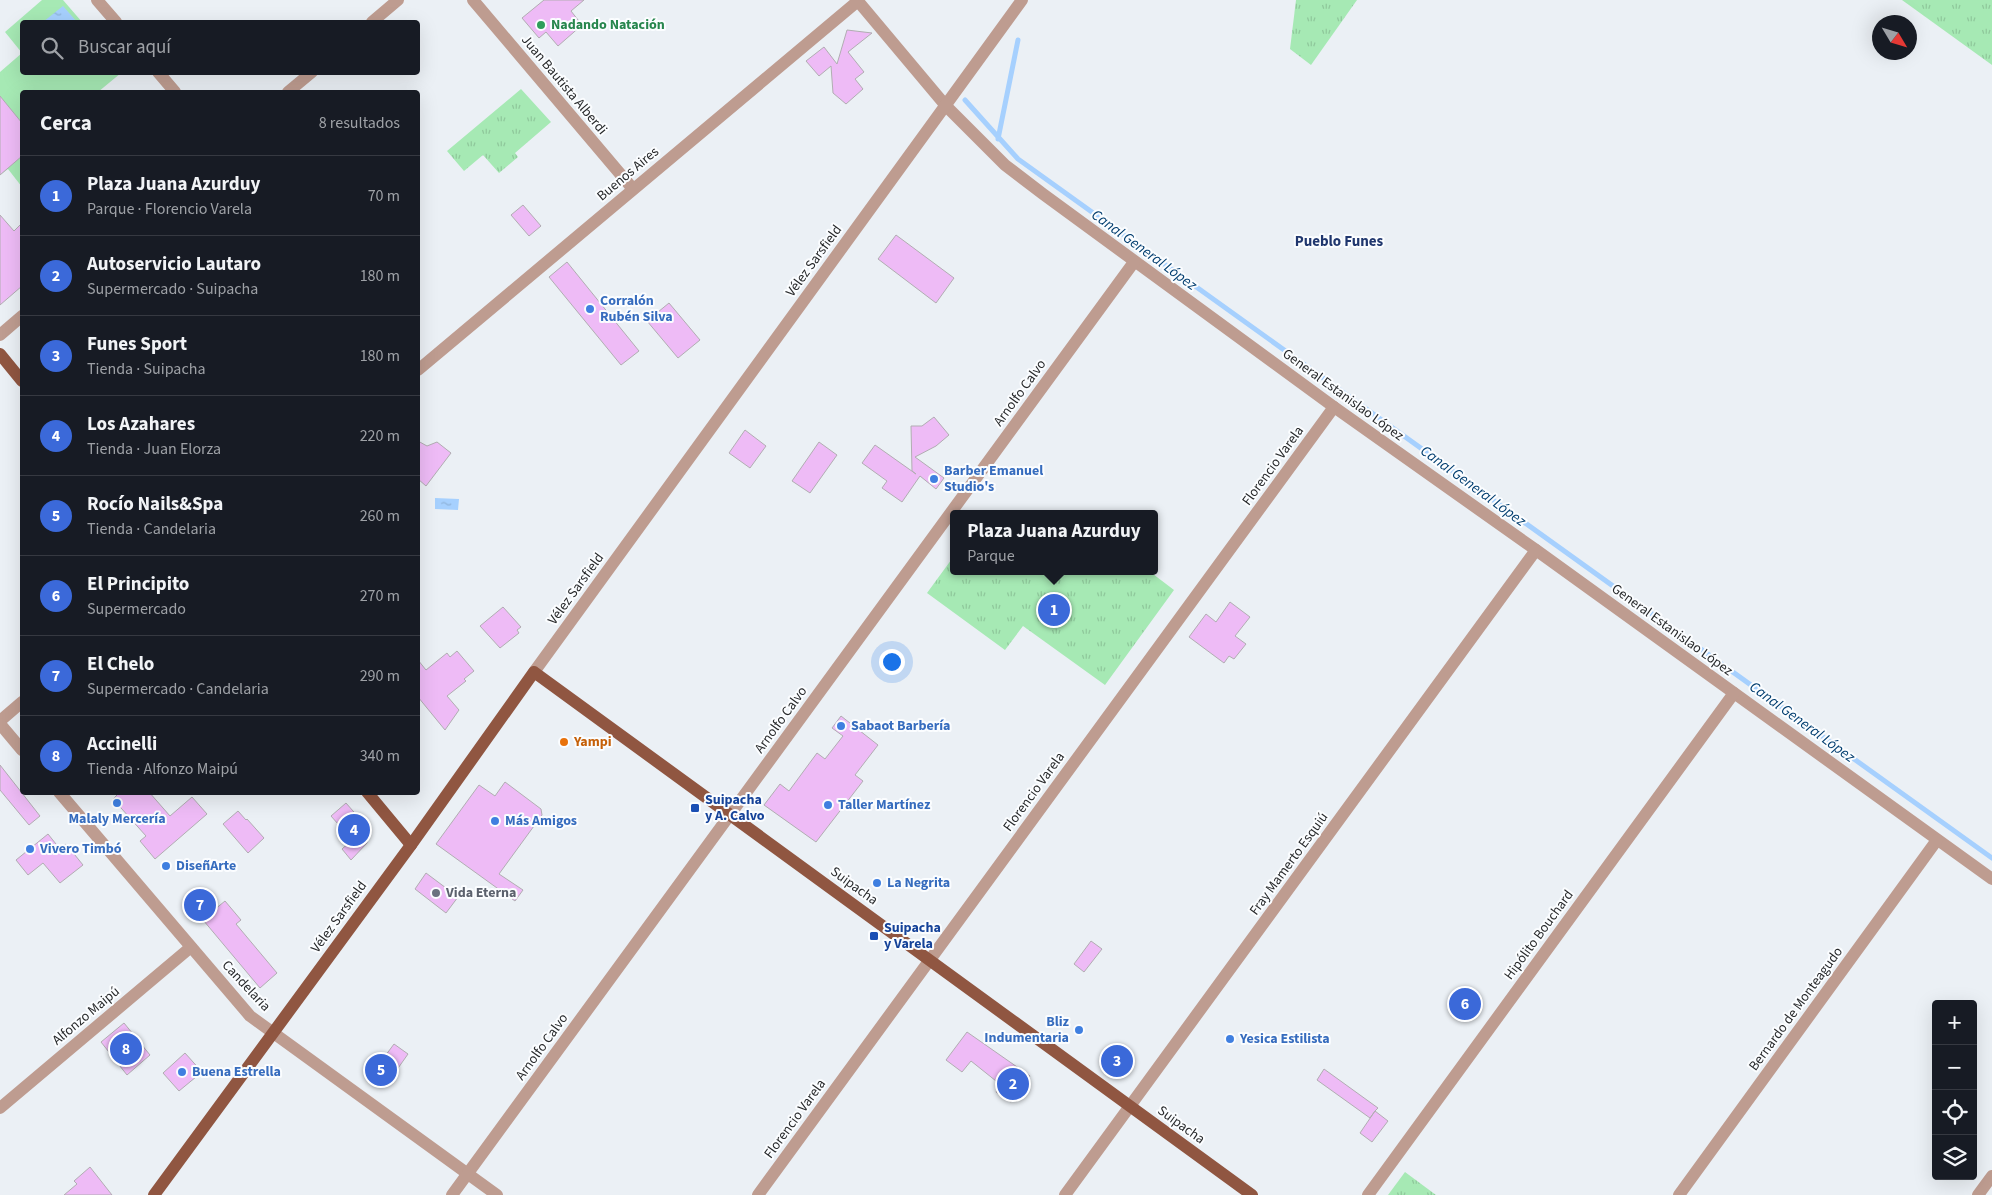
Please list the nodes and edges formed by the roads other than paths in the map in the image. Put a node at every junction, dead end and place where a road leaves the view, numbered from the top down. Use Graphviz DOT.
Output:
graph roads {
  1 [pos="97,0"];
  2 [pos="398,0"];
  3 [pos="473,0"];
  4 [pos="858,0"];
  5 [pos="1022,0"];
  6 [pos="114,20"];
  7 [pos="374,20"];
  8 [pos="161,75"];
  9 [pos="308,75"];
  10 [pos="173,90"];
  11 [pos="290,90"];
  12 [pos="946,106"];
  13 [pos="633,189"];
  14 [pos="1134,262"];
  15 [pos="20,318"];
  16 [pos="0,335"];
  17 [pos="0,354"];
  18 [pos="420,368"];
  19 [pos="20,379"];
  20 [pos="1334,407"];
  21 [pos="953,510"];
  22 [pos="950,514"];
  23 [pos="1536,550"];
  24 [pos="534,672"];
  25 [pos="1734,694"];
  26 [pos="20,704"];
  27 [pos="0,722"];
  28 [pos="20,747"];
  29 [pos="62,795"];
  30 [pos="369,795"];
  31 [pos="730,815"];
  32 [pos="1937,840"];
  33 [pos="411,845"];
  34 [pos="1992,879"];
  35 [pos="191,947"];
  36 [pos="930,960"];
  37 [pos="273,1033"];
  38 [pos="1130,1106"];
  39 [pos="0,1108"];
  40 [pos="468,1174"];
  41 [pos="1992,1176"];
  42 [pos="154,1195"];
  43 [pos="452,1195"];
  44 [pos="497,1195"];
  45 [pos="758,1195"];
  46 [pos="1065,1195"];
  47 [pos="1252,1195"];
  48 [pos="1368,1195"];
  49 [pos="1679,1195"];
  50 [pos="1978,1195"];
  1 -- 6 [label="street"];
  2 -- 7 [label="street"];
  3 -- 13 [label="street, Juan Bautista Alberdi"];
  4 -- 12 [label="street, General Estanislao López"];
  4 -- 13 [label="street, Buenos Aires"];
  5 -- 12 [label="street, Vélez Sarsfield"];
  8 -- 10 [label="street"];
  9 -- 11 [label="street"];
  12 -- 14 [label="street, General Estanislao López"];
  12 -- 24 [label="street, Vélez Sarsfield"];
  13 -- 18 [label="street, Buenos Aires"];
  14 -- 20 [label="street, General Estanislao López"];
  14 -- 21 [label="street, Arnolfo Calvo"];
  15 -- 16 [label="street"];
  17 -- 19 [label="main road"];
  20 -- 23 [label="street, General Estanislao López"];
  20 -- 36 [label="street, Florencio Varela"];
  22 -- 31 [label="street, Arnolfo Calvo"];
  23 -- 25 [label="street, General Estanislao López"];
  23 -- 38 [label="street, Fray Mamerto Esquiú"];
  24 -- 31 [label="main road, Suipacha"];
  24 -- 33 [label="main road, Vélez Sarsfield"];
  25 -- 32 [label="street, General Estanislao López"];
  25 -- 48 [label="street, Hipólito Bouchard"];
  26 -- 27 [label="street"];
  27 -- 28 [label="street"];
  29 -- 35 [label="street, Candelaria"];
  30 -- 33 [label="main road"];
  31 -- 36 [label="main road, Suipacha"];
  31 -- 40 [label="street, Arnolfo Calvo"];
  32 -- 34 [label="street, General Estanislao López"];
  32 -- 49 [label="street, Bernardo de Monteagudo"];
  33 -- 37 [label="main road, Vélez Sarsfield"];
  35 -- 37 [label="street, Candelaria"];
  35 -- 39 [label="street, Alfonzo Maipú"];
  36 -- 38 [label="main road, Suipacha"];
  36 -- 45 [label="street, Florencio Varela"];
  37 -- 40 [label="street, Candelaria"];
  37 -- 42 [label="main road, Vélez Sarsfield"];
  38 -- 46 [label="street, Fray Mamerto Esquiú"];
  38 -- 47 [label="main road, Suipacha"];
  40 -- 43 [label="street, Arnolfo Calvo"];
  40 -- 44 [label="street, Candelaria"];
  41 -- 50 [label="street"];
}
